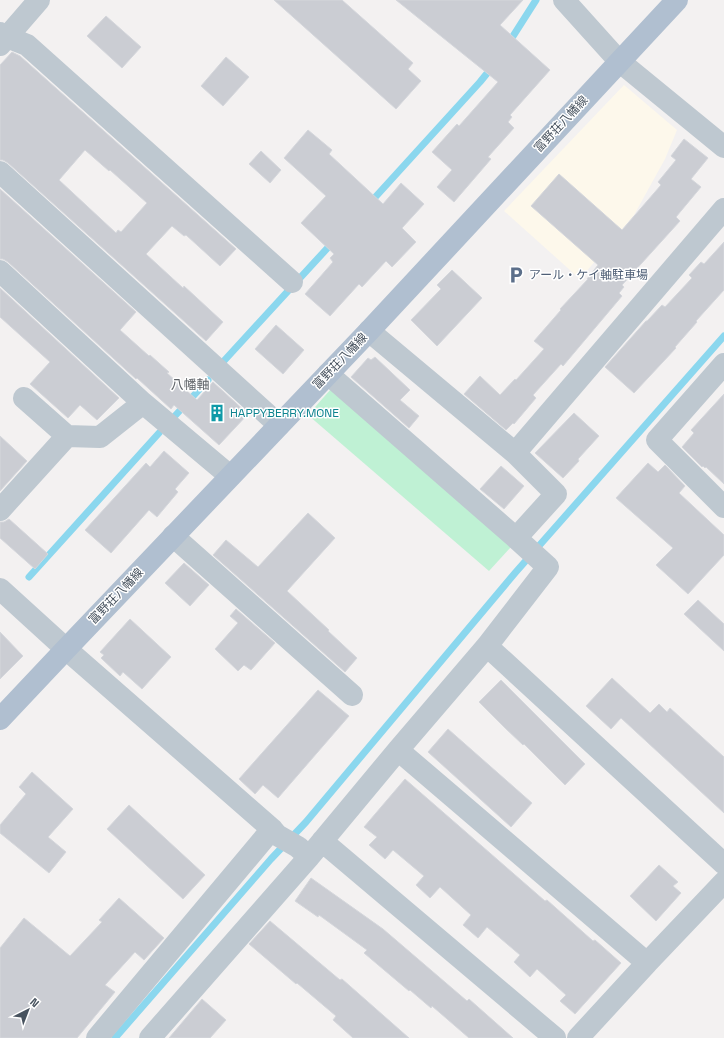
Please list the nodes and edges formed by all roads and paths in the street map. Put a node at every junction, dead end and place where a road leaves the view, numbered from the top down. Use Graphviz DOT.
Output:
graph roads {
  1 [pos="39,0"];
  2 [pos="564,0"];
  3 [pos="677,0"];
  4 [pos="2,38"];
  5 [pos="619,61"];
  6 [pos="724,148"];
  7 [pos="0,172"];
  8 [pos="724,210"];
  9 [pos="0,271"];
  10 [pos="292,282"];
  11 [pos="369,331"];
  12 [pos="724,364"];
  13 [pos="328,374"];
  14 [pos="24,398"];
  15 [pos="143,402"];
  16 [pos="279,425"];
  17 [pos="67,436"];
  18 [pos="515,453"];
  19 [pos="230,476"];
  20 [pos="724,507"];
  21 [pos="0,510"];
  22 [pos="173,536"];
  23 [pos="528,549"];
  24 [pos="0,589"];
  25 [pos="487,646"];
  26 [pos="66,649"];
  27 [pos="352,695"];
  28 [pos="0,719"];
  29 [pos="398,750"];
  30 [pos="274,832"];
  31 [pos="310,848"];
  32 [pos="724,864"];
  33 [pos="724,882"];
  34 [pos="647,963"];
  35 [pos="97,1038"];
  36 [pos="150,1038"];
  37 [pos="555,1038"];
  38 [pos="578,1038"];
  1 -- 4 [label="street"];
  2 -- 5 [label="street"];
  3 -- 5 [label="main road, 富野荘八幡線"];
  4 -- 10 [label="street"];
  5 -- 6 [label="street"];
  5 -- 11 [label="main road, 富野荘八幡線"];
  7 -- 16 [label="street"];
  8 -- 18 [label="street"];
  9 -- 15 [label="street"];
  11 -- 13 [label="main road, 富野荘八幡線"];
  11 -- 18 [label="street"];
  12 -- 20 [label="street"];
  13 -- 16 [label="main road, 富野荘八幡線"];
  13 -- 23 [label="street"];
  14 -- 17 [label="street"];
  15 -- 17 [label="street"];
  15 -- 19 [label="street"];
  16 -- 19 [label="main road, 富野荘八幡線"];
  17 -- 21 [label="street"];
  18 -- 23 [label="street"];
  19 -- 22 [label="main road, 富野荘八幡線"];
  22 -- 26 [label="main road, 富野荘八幡線"];
  22 -- 27 [label="street"];
  23 -- 25 [label="street"];
  24 -- 26 [label="street"];
  25 -- 29 [label="street"];
  25 -- 32 [label="street"];
  26 -- 28 [label="main road, 富野荘八幡線"];
  26 -- 30 [label="street"];
  29 -- 31 [label="street"];
  29 -- 34 [label="street"];
  30 -- 31 [label="street"];
  30 -- 35 [label="street"];
  31 -- 36 [label="street"];
  31 -- 37 [label="street"];
  33 -- 34 [label="street"];
  34 -- 38 [label="street"];
}
